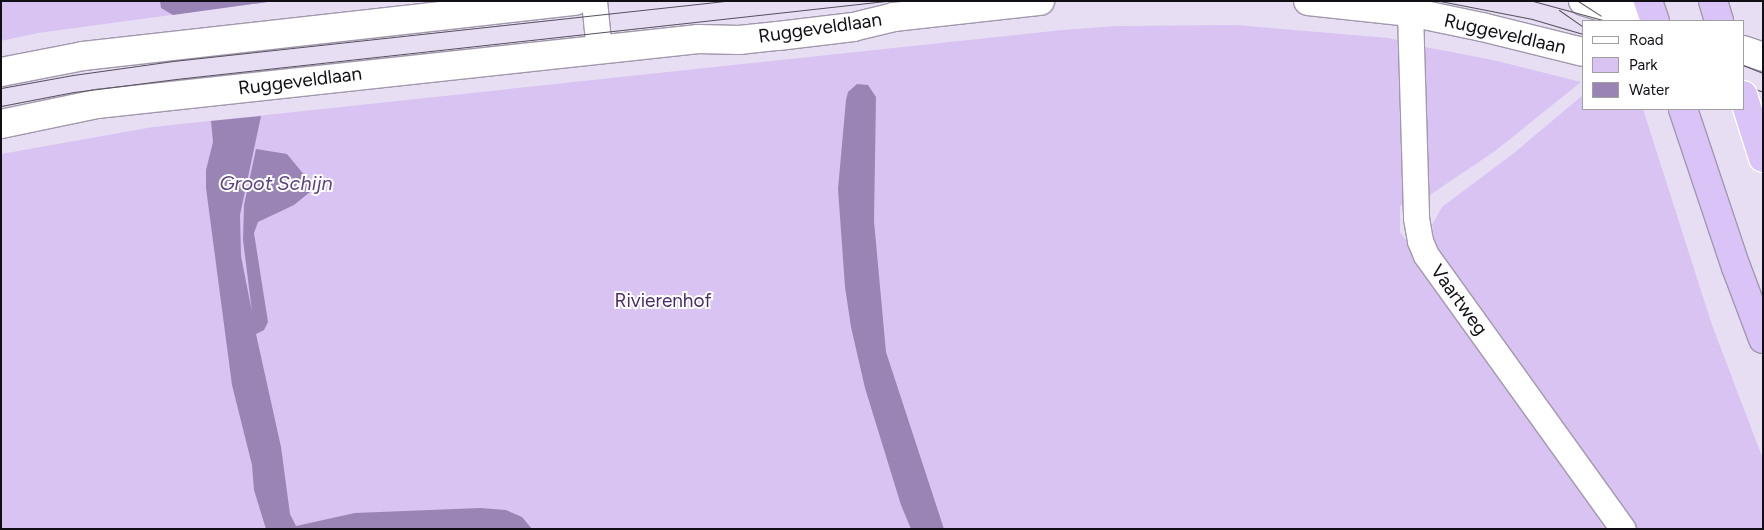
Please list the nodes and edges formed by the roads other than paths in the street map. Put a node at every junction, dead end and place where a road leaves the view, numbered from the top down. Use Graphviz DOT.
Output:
graph roads {
  1 [pos="574,1"];
  2 [pos="594,1"];
  3 [pos="1040,1"];
  4 [pos="1308,1"];
  5 [pos="1583,1"];
  6 [pos="1648,1"];
  7 [pos="1645,20"];
  8 [pos="1654,20"];
  9 [pos="1410,22"];
  10 [pos="600,50"];
  11 [pos="1744,50"];
  12 [pos="1582,52"];
  13 [pos="1763,57"];
  14 [pos="1,72"];
  15 [pos="1744,98"];
  16 [pos="1744,103"];
  17 [pos="1763,109"];
  18 [pos="1683,110"];
  19 [pos="1,124"];
  20 [pos="1763,158"];
  21 [pos="1763,340"];
  22 [pos="1623,529"];
  1 -- 14 [label="street"];
  2 -- 10 [label="street"];
  3 -- 10 [label="street, Ruggeveldlaan"];
  4 -- 9 [label="street, Ruggeveldlaan"];
  5 -- 7 [label="street"];
  6 -- 8 [label="highway"];
  9 -- 12 [label="street, Ruggeveldlaan"];
  9 -- 22 [label="street, Vaartweg"];
  10 -- 19 [label="street, Ruggeveldlaan"];
  11 -- 13 [label="street"];
  15 -- 20 [label="highway, bridge"];
  16 -- 17 [label="street"];
  18 -- 21 [label="highway"];
}
